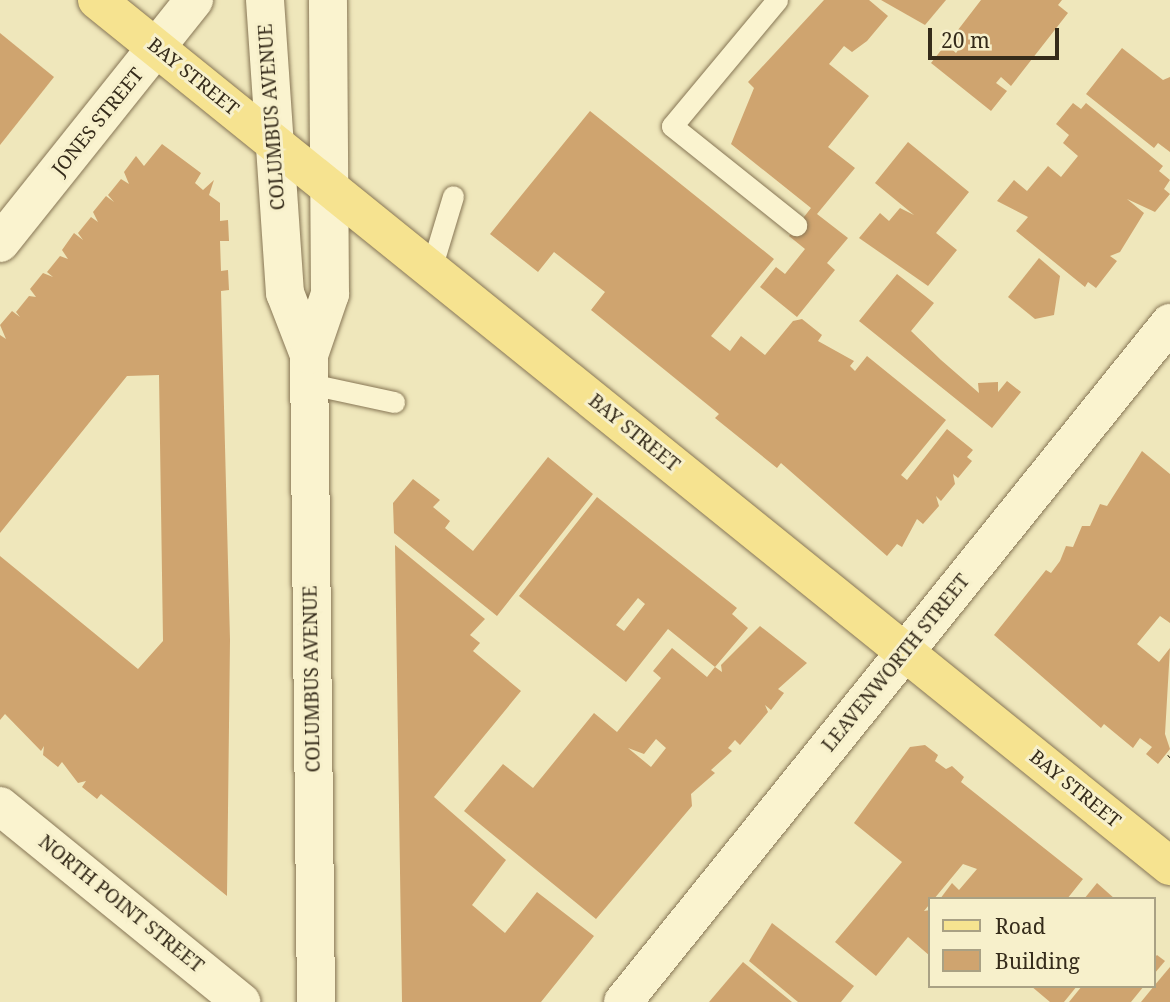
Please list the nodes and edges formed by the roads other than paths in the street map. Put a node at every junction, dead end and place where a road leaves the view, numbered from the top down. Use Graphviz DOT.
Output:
graph roads {
  1 [pos="97,0"];
  2 [pos="194,0"];
  3 [pos="265,0"];
  4 [pos="328,0"];
  5 [pos="777,0"];
  6 [pos="157,48"];
  7 [pos="274,142"];
  8 [pos="326,186"];
  9 [pos="453,196"];
  10 [pos="796,225"];
  11 [pos="0,243"];
  12 [pos="431,269"];
  13 [pos="1170,323"];
  14 [pos="309,370"];
  15 [pos="394,402"];
  16 [pos="905,651"];
  17 [pos="0,806"];
  18 [pos="1170,866"];
  19 [pos="224,997"];
  20 [pos="316,1002"];
  21 [pos="623,1002"];
  1 -- 6 [label="main road, BAY STREET"];
  2 -- 6 [label="street, JONES STREET"];
  3 -- 7 [label="street, COLUMBUS AVENUE"];
  4 -- 8 [label="street, COLUMBUS AVENUE"];
  5 -- 10 [label="lane"];
  6 -- 7 [label="main road, BAY STREET"];
  6 -- 11 [label="street, JONES STREET"];
  7 -- 8 [label="main road, BAY STREET"];
  7 -- 14 [label="street, COLUMBUS AVENUE"];
  8 -- 12 [label="main road, BAY STREET"];
  8 -- 14 [label="street, COLUMBUS AVENUE"];
  9 -- 12 [label="lane"];
  12 -- 16 [label="main road, BAY STREET"];
  13 -- 16 [label="street, LEAVENWORTH STREET"];
  14 -- 15 [label="lane"];
  14 -- 20 [label="street, COLUMBUS AVENUE"];
  16 -- 18 [label="main road, BAY STREET"];
  16 -- 21 [label="street, LEAVENWORTH STREET"];
  17 -- 19 [label="street, NORTH POINT STREET"];
}
